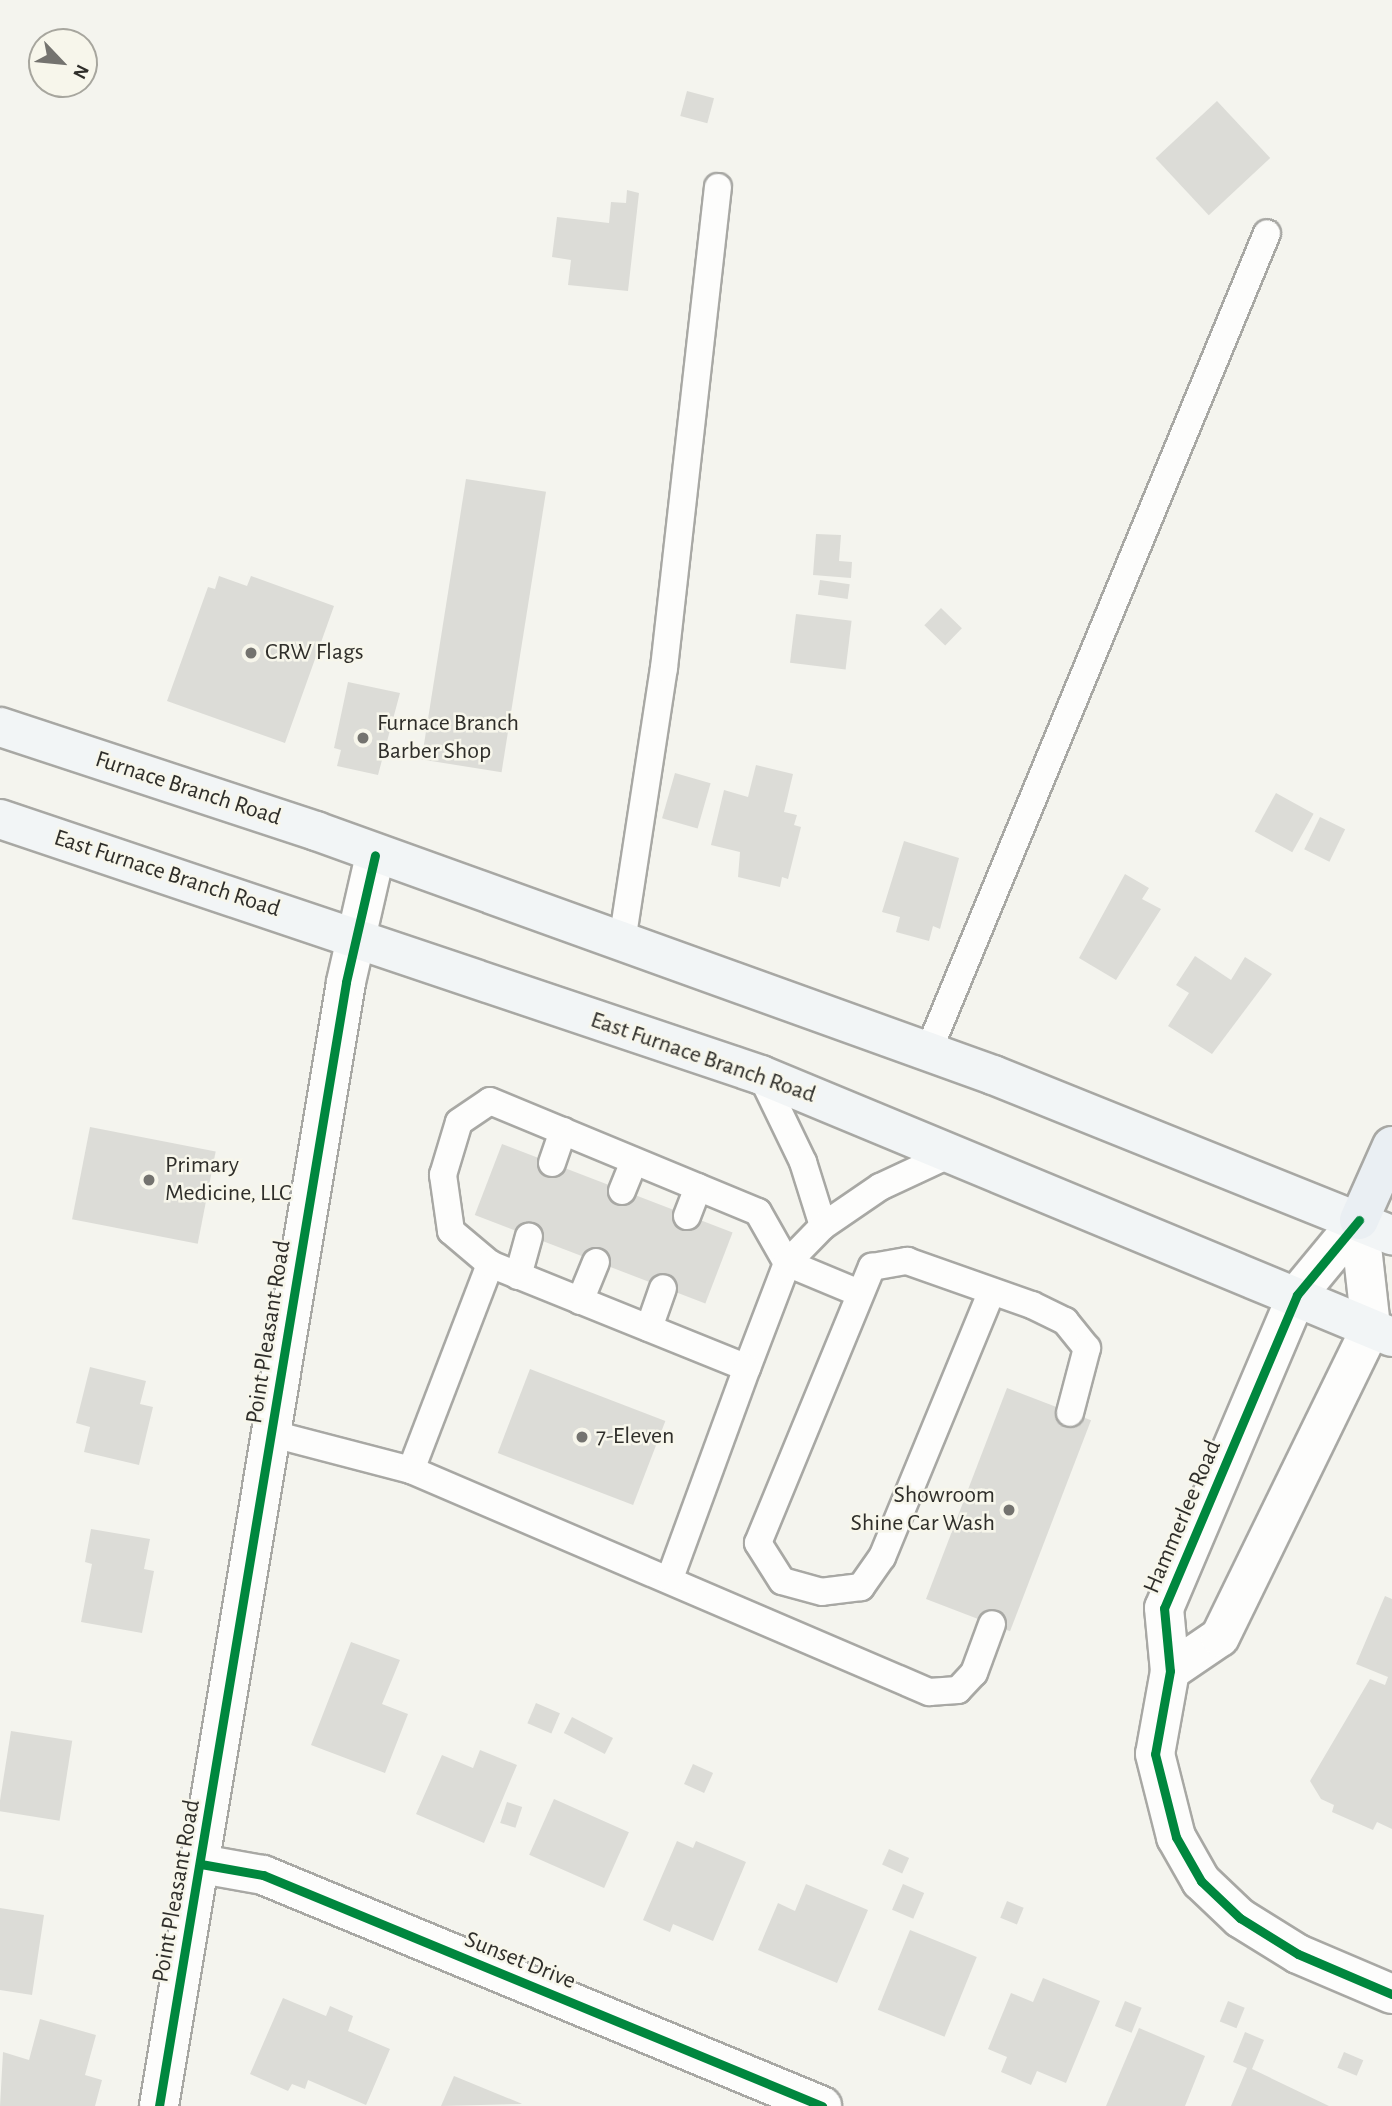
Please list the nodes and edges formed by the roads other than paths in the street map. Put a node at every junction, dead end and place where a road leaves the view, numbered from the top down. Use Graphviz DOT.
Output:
graph roads {
  1 [pos="718,187"];
  2 [pos="1267,233"];
  3 [pos="0,727"];
  4 [pos="0,819"];
  5 [pos="376,855"];
  6 [pos="356,939"];
  7 [pos="622,942"];
  8 [pos="928,1052"];
  9 [pos="761,1075"];
  10 [pos="562,1131"];
  11 [pos="1392,1146"];
  12 [pos="953,1153"];
  13 [pos="634,1161"];
  14 [pos="552,1163"];
  15 [pos="698,1187"];
  16 [pos="622,1191"];
  17 [pos="687,1216"];
  18 [pos="823,1226"];
  19 [pos="1376,1228"];
  20 [pos="529,1236"];
  21 [pos="596,1262"];
  22 [pos="787,1263"];
  23 [pos="490,1264"];
  24 [pos="518,1276"];
  25 [pos="663,1288"];
  26 [pos="859,1293"];
  27 [pos="991,1293"];
  28 [pos="1297,1294"];
  29 [pos="580,1301"];
  30 [pos="649,1328"];
  31 [pos="1382,1332"];
  32 [pos="747,1368"];
  33 [pos="1070,1413"];
  34 [pos="273,1434"];
  35 [pos="411,1470"];
  36 [pos="670,1578"];
  37 [pos="992,1623"];
  38 [pos="1170,1671"];
  39 [pos="201,1864"];
  40 [pos="1392,1994"];
  41 [pos="159,2106"];
  42 [pos="822,2106"];
  1 -- 7 [label="lane"];
  2 -- 8 [label="lane"];
  3 -- 5 [label="main road, Furnace Branch Road"];
  4 -- 6 [label="main road, East Furnace Branch Road"];
  5 -- 6 [label="street, Point Pleasant Road"];
  5 -- 7 [label="main road"];
  6 -- 9 [label="main road, East Furnace Branch Road"];
  6 -- 34 [label="street, Point Pleasant Road"];
  7 -- 8 [label="main road"];
  8 -- 19 [label="main road"];
  9 -- 12 [label="main road, East Furnace Branch Road"];
  9 -- 18 [label="lane"];
  10 -- 13 [label="lane"];
  10 -- 14 [label="lane"];
  10 -- 23 [label="lane"];
  11 -- 19 [label="highway"];
  12 -- 18 [label="lane"];
  12 -- 28 [label="main road, East Furnace Branch Road"];
  13 -- 15 [label="lane"];
  13 -- 16 [label="lane"];
  15 -- 17 [label="lane"];
  15 -- 22 [label="lane"];
  18 -- 22 [label="lane"];
  19 -- 28 [label="street, Hammerlee Road"];
  19 -- 31 [label="street"];
  20 -- 24 [label="lane"];
  21 -- 29 [label="lane"];
  22 -- 26 [label="lane"];
  22 -- 32 [label="lane"];
  23 -- 24 [label="lane"];
  23 -- 35 [label="lane"];
  24 -- 29 [label="lane"];
  25 -- 30 [label="lane"];
  26 -- 27 [label="lane"];
  26 -- 27 [label="lane"];
  27 -- 33 [label="lane"];
  28 -- 31 [label="main road, East Furnace Branch Road"];
  28 -- 38 [label="street, Hammerlee Road"];
  29 -- 30 [label="lane"];
  30 -- 32 [label="lane"];
  31 -- 38 [label="street"];
  32 -- 36 [label="lane"];
  34 -- 35 [label="lane"];
  34 -- 39 [label="street, Point Pleasant Road"];
  35 -- 36 [label="lane"];
  36 -- 37 [label="lane"];
  38 -- 40 [label="street, Hammerlee Road"];
  39 -- 41 [label="street, Point Pleasant Road"];
  39 -- 42 [label="street, Sunset Drive"];
}
